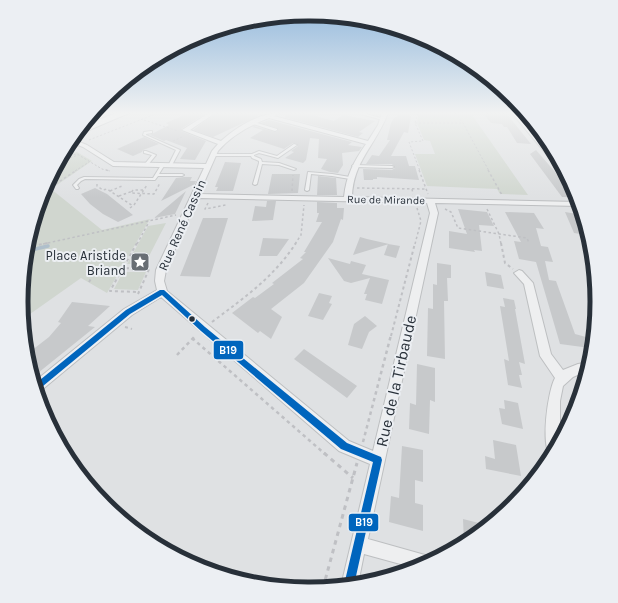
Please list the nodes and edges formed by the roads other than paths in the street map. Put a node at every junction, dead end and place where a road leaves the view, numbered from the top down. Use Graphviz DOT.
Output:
graph roads {
  1 [pos="158,141"];
  2 [pos="216,141"];
  3 [pos="225,141"];
  4 [pos="362,141"];
  5 [pos="537,141"];
  6 [pos="222,143"];
  7 [pos="369,143"];
  8 [pos="77,144"];
  9 [pos="295,145"];
  10 [pos="145,152"];
  11 [pos="546,152"];
  12 [pos="213,155"];
  13 [pos="252,155"];
  14 [pos="261,163"];
  15 [pos="146,165"];
  16 [pos="162,166"];
  17 [pos="170,166"];
  18 [pos="207,166"];
  19 [pos="354,166"];
  20 [pos="392,167"];
  21 [pos="294,169"];
  22 [pos="157,175"];
  23 [pos="182,175"];
  24 [pos="350,178"];
  25 [pos="255,184"];
  26 [pos="77,188"];
  27 [pos="308,190"];
  28 [pos="194,196"];
  29 [pos="348,199"];
  30 [pos="430,200"];
  31 [pos="572,204"];
  32 [pos="519,273"];
  33 [pos="162,292"];
  34 [pos="581,368"];
  35 [pos="562,378"];
  36 [pos="41,384"];
  37 [pos="554,439"];
  38 [pos="378,460"];
  39 [pos="358,544"];
  40 [pos="417,561"];
  41 [pos="350,579"];
  1 -- 17 [label="lane"];
  2 -- 6 [label="street"];
  3 -- 6 [label="street, Rue René Cassin"];
  4 -- 7 [label="street"];
  5 -- 11 [label="street"];
  6 -- 12 [label="street, Rue René Cassin"];
  7 -- 19 [label="street"];
  8 -- 15 [label="street"];
  9 -- 13 [label="lane"];
  10 -- 15 [label="lane"];
  12 -- 13 [label="lane"];
  12 -- 18 [label="street, Rue René Cassin"];
  13 -- 14 [label="lane"];
  14 -- 21 [label="lane"];
  14 -- 25 [label="lane"];
  15 -- 16 [label="street"];
  16 -- 17 [label="street"];
  16 -- 22 [label="lane"];
  17 -- 18 [label="street"];
  18 -- 28 [label="street, Rue René Cassin"];
  19 -- 20 [label="lane"];
  19 -- 24 [label="street"];
  22 -- 23 [label="lane"];
  22 -- 26 [label="lane"];
  24 -- 27 [label="lane"];
  24 -- 29 [label="street"];
  28 -- 29 [label="street, Rue de Mirande"];
  28 -- 33 [label="street, Rue René Cassin"];
  29 -- 30 [label="street, Rue de Mirande"];
  30 -- 31 [label="street, Rue de Mirande"];
  30 -- 38 [label="street, Rue de la Tirbaude"];
  32 -- 35 [label="street"];
  33 -- 36 [label="street"];
  33 -- 38 [label="street"];
  34 -- 35 [label="street"];
  35 -- 37 [label="street"];
  38 -- 39 [label="street, Rue de la Tirbaude"];
  39 -- 40 [label="street"];
  39 -- 41 [label="street, Rue de la Tirbaude"];
}
